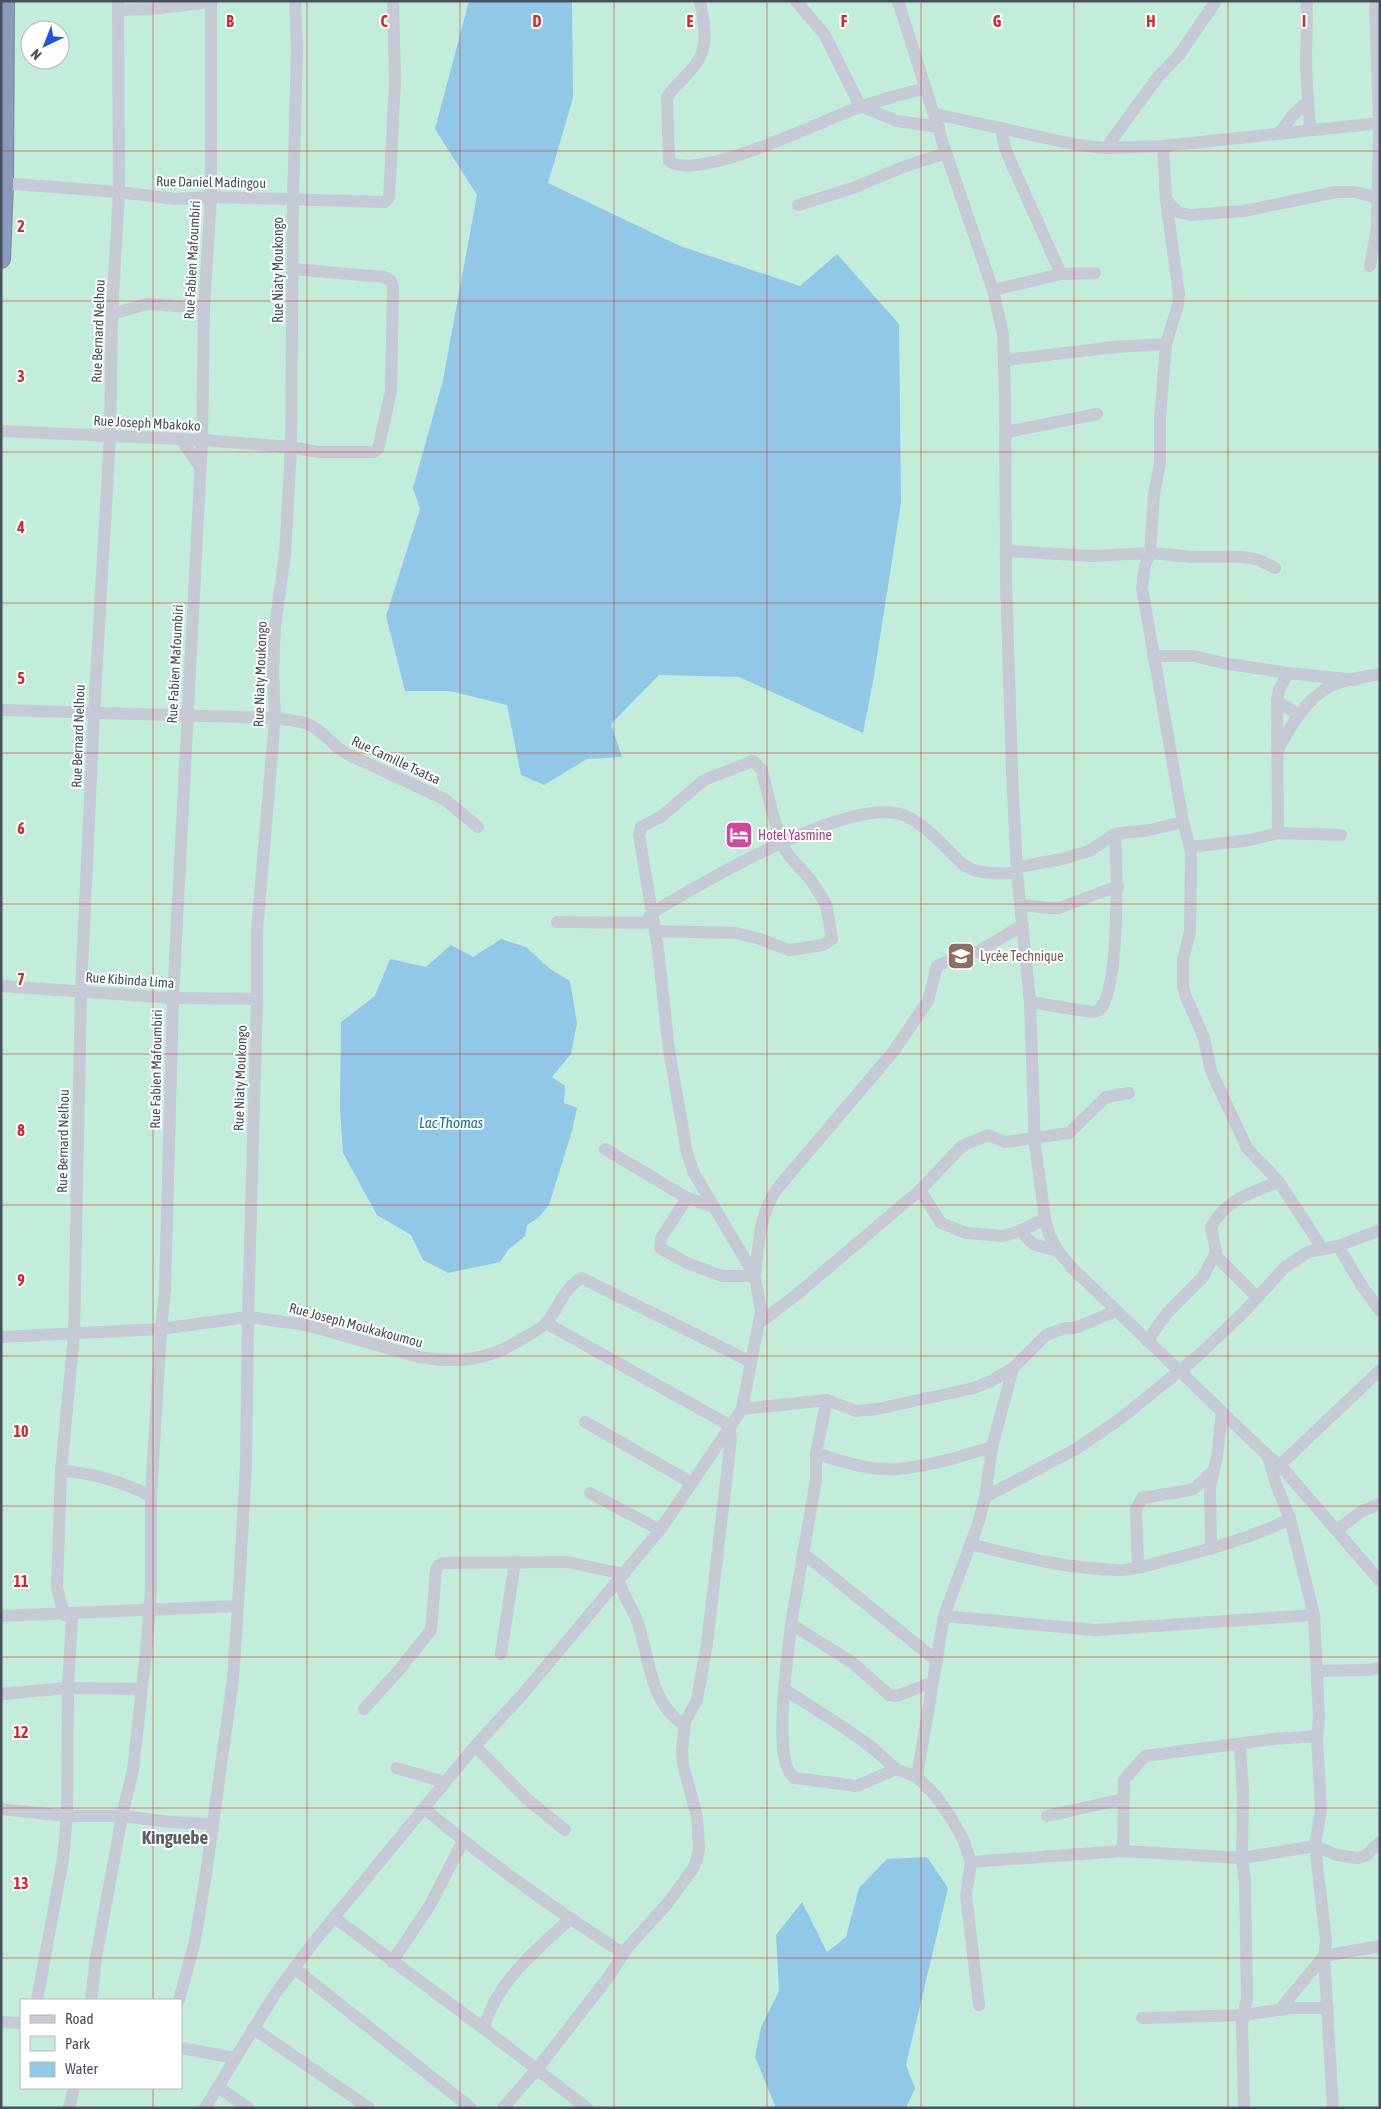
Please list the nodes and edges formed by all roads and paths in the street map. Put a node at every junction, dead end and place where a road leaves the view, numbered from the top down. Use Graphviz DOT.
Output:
graph roads {
  1 [pos="4,1"];
  2 [pos="295,1"];
  3 [pos="393,1"];
  4 [pos="700,1"];
  5 [pos="796,1"];
  6 [pos="898,1"];
  7 [pos="1216,1"];
  8 [pos="1306,1"];
  9 [pos="1375,1"];
  10 [pos="211,2"];
  11 [pos="118,5"];
  12 [pos="926,88"];
  13 [pos="1308,101"];
  14 [pos="860,106"];
  15 [pos="935,114"];
  16 [pos="1379,124"];
  17 [pos="939,127"];
  18 [pos="1001,128"];
  19 [pos="1310,130"];
  20 [pos="1279,134"];
  21 [pos="1163,146"];
  22 [pos="1106,148"];
  23 [pos="946,153"];
  24 [pos="3,183"];
  25 [pos="119,192"];
  26 [pos="210,196"];
  27 [pos="1378,198"];
  28 [pos="293,199"];
  29 [pos="1166,200"];
  30 [pos="798,205"];
  31 [pos="1379,229"];
  32 [pos="1,259"];
  33 [pos="1370,266"];
  34 [pos="293,269"];
  35 [pos="1095,273"];
  36 [pos="1061,274"];
  37 [pos="993,290"];
  38 [pos="204,308"];
  39 [pos="112,314"];
  40 [pos="1166,344"];
  41 [pos="1005,360"];
  42 [pos="1097,414"];
  43 [pos="1,431"];
  44 [pos="1006,432"];
  45 [pos="110,436"];
  46 [pos="181,439"];
  47 [pos="202,440"];
  48 [pos="291,447"];
  49 [pos="200,467"];
  50 [pos="1006,551"];
  51 [pos="1150,553"];
  52 [pos="1274,568"];
  53 [pos="1154,656"];
  54 [pos="1288,673"];
  55 [pos="1380,674"];
  56 [pos="1356,680"];
  57 [pos="1277,701"];
  58 [pos="1,710"];
  59 [pos="94,713"];
  60 [pos="187,715"];
  61 [pos="1299,715"];
  62 [pos="275,718"];
  63 [pos="1277,751"];
  64 [pos="1183,822"];
  65 [pos="478,827"];
  66 [pos="1115,834"];
  67 [pos="1278,834"];
  68 [pos="1341,836"];
  69 [pos="782,844"];
  70 [pos="1190,847"];
  71 [pos="1018,870"];
  72 [pos="1118,886"];
  73 [pos="1022,905"];
  74 [pos="652,913"];
  75 [pos="558,922"];
  76 [pos="1023,925"];
  77 [pos="656,931"];
  78 [pos="1,986"];
  79 [pos="81,991"];
  80 [pos="173,998"];
  81 [pos="257,1000"];
  82 [pos="1030,1002"];
  83 [pos="1129,1092"];
  84 [pos="1034,1138"];
  85 [pos="605,1149"];
  86 [pos="1278,1182"];
  87 [pos="920,1190"];
  88 [pos="687,1198"];
  89 [pos="714,1207"];
  90 [pos="1045,1219"];
  91 [pos="1380,1230"];
  92 [pos="1020,1231"];
  93 [pos="1338,1246"];
  94 [pos="1322,1248"];
  95 [pos="1058,1251"];
  96 [pos="1215,1255"];
  97 [pos="755,1276"];
  98 [pos="1257,1297"];
  99 [pos="1116,1311"];
  100 [pos="1380,1312"];
  101 [pos="248,1317"];
  102 [pos="759,1323"];
  103 [pos="546,1324"];
  104 [pos="160,1329"];
  105 [pos="74,1334"];
  106 [pos="1,1337"];
  107 [pos="1147,1341"];
  108 [pos="751,1362"];
  109 [pos="1013,1368"];
  110 [pos="1380,1370"];
  111 [pos="1180,1372"];
  112 [pos="827,1400"];
  113 [pos="742,1409"];
  114 [pos="1222,1412"];
  115 [pos="585,1422"];
  116 [pos="729,1426"];
  117 [pos="992,1447"];
  118 [pos="816,1453"];
  119 [pos="1268,1456"];
  120 [pos="1280,1465"];
  121 [pos="61,1471"];
  122 [pos="1213,1471"];
  123 [pos="692,1483"];
  124 [pos="590,1493"];
  125 [pos="151,1496"];
  126 [pos="986,1497"];
  127 [pos="1380,1504"];
  128 [pos="1290,1519"];
  129 [pos="660,1530"];
  130 [pos="1337,1530"];
  131 [pos="970,1544"];
  132 [pos="1210,1549"];
  133 [pos="803,1552"];
  134 [pos="515,1562"];
  135 [pos="1138,1567"];
  136 [pos="621,1578"];
  137 [pos="1380,1581"];
  138 [pos="238,1606"];
  139 [pos="149,1610"];
  140 [pos="68,1615"];
  141 [pos="1314,1615"];
  142 [pos="1,1616"];
  143 [pos="944,1616"];
  144 [pos="791,1624"];
  145 [pos="501,1654"];
  146 [pos="937,1661"];
  147 [pos="1380,1668"];
  148 [pos="1318,1671"];
  149 [pos="933,1682"];
  150 [pos="68,1688"];
  151 [pos="140,1689"];
  152 [pos="784,1689"];
  153 [pos="1,1694"];
  154 [pos="364,1709"];
  155 [pos="685,1722"];
  156 [pos="1317,1736"];
  157 [pos="1240,1744"];
  158 [pos="475,1746"];
  159 [pos="396,1768"];
  160 [pos="896,1769"];
  161 [pos="916,1778"];
  162 [pos="445,1782"];
  163 [pos="1123,1799"];
  164 [pos="425,1808"];
  165 [pos="1,1809"];
  166 [pos="68,1816"];
  167 [pos="122,1816"];
  168 [pos="1047,1816"];
  169 [pos="212,1824"];
  170 [pos="565,1830"];
  171 [pos="463,1841"];
  172 [pos="1380,1842"];
  173 [pos="1315,1846"];
  174 [pos="1123,1851"];
  175 [pos="1242,1858"];
  176 [pos="971,1862"];
  177 [pos="335,1918"];
  178 [pos="570,1919"];
  179 [pos="1380,1946"];
  180 [pos="623,1954"];
  181 [pos="1324,1956"];
  182 [pos="392,1962"];
  183 [pos="294,1968"];
  184 [pos="37,1999"];
  185 [pos="90,1999"];
  186 [pos="179,1999"];
  187 [pos="979,2005"];
  188 [pos="1328,2008"];
  189 [pos="1280,2009"];
  190 [pos="1243,2015"];
  191 [pos="1142,2018"];
  192 [pos="1,2022"];
  193 [pos="20,2023"];
  194 [pos="253,2028"];
  195 [pos="482,2028"];
  196 [pos="182,2048"];
  197 [pos="235,2058"];
  198 [pos="537,2069"];
  199 [pos="218,2087"];
  200 [pos="74,2089"];
  201 [pos="70,2108"];
  202 [pos="205,2108"];
  203 [pos="248,2108"];
  204 [pos="369,2108"];
  205 [pos="471,2108"];
  206 [pos="503,2108"];
  207 [pos="587,2108"];
  208 [pos="1244,2108"];
  209 [pos="1333,2108"];
  1 -- 24 [label="highway"];
  2 -- 28 [label="street, Rue Niaty Moukongo"];
  3 -- 28 [label="street, Rue Daniel Madingou"];
  4 -- 14 [label="street"];
  5 -- 14 [label="street"];
  6 -- 12 [label="street"];
  7 -- 22 [label="street"];
  8 -- 13 [label="street"];
  9 -- 16 [label="street"];
  10 -- 11 [label="street"];
  10 -- 26 [label="street, Rue Fabien Mafoumbiri"];
  11 -- 25 [label="street, Rue Bernard Nelhou"];
  12 -- 14 [label="street"];
  12 -- 15 [label="street"];
  13 -- 19 [label="street"];
  13 -- 20 [label="street"];
  14 -- 17 [label="street"];
  15 -- 17 [label="street"];
  15 -- 18 [label="street"];
  16 -- 19 [label="street"];
  16 -- 27 [label="street"];
  17 -- 23 [label="street"];
  18 -- 22 [label="street"];
  18 -- 36 [label="street"];
  19 -- 20 [label="street"];
  20 -- 21 [label="street"];
  21 -- 22 [label="street"];
  21 -- 29 [label="street"];
  23 -- 30 [label="street"];
  23 -- 37 [label="street"];
  24 -- 25 [label="street, Rue Daniel Madingou"];
  24 -- 32 [label="highway"];
  25 -- 26 [label="street, Rue Daniel Madingou"];
  25 -- 39 [label="street, Rue Bernard Nelhou"];
  26 -- 28 [label="street, Rue Daniel Madingou"];
  26 -- 38 [label="street, Rue Fabien Mafoumbiri"];
  27 -- 29 [label="street"];
  27 -- 31 [label="street"];
  28 -- 34 [label="street, Rue Niaty Moukongo"];
  29 -- 40 [label="street"];
  31 -- 33 [label="street"];
  34 -- 48 [label="street, Rue Niaty Moukongo"];
  34 -- 48 [label="street, Rue Joseph Mbakoko"];
  35 -- 36 [label="street"];
  36 -- 37 [label="street"];
  37 -- 41 [label="street"];
  38 -- 39 [label="street"];
  38 -- 47 [label="street, Rue Fabien Mafoumbiri"];
  39 -- 45 [label="street, Rue Bernard Nelhou"];
  40 -- 41 [label="street"];
  40 -- 51 [label="street"];
  41 -- 44 [label="street"];
  42 -- 44 [label="street"];
  43 -- 45 [label="street, Rue Joseph Mbakoko"];
  44 -- 50 [label="street"];
  45 -- 46 [label="street, Rue Joseph Mbakoko"];
  45 -- 59 [label="street, Rue Bernard Nelhou"];
  46 -- 47 [label="street, Rue Joseph Mbakoko"];
  46 -- 49 [label="street"];
  47 -- 48 [label="street, Rue Joseph Mbakoko"];
  47 -- 49 [label="street, Rue Fabien Mafoumbiri"];
  48 -- 62 [label="street, Rue Niaty Moukongo"];
  49 -- 60 [label="street, Rue Fabien Mafoumbiri"];
  50 -- 51 [label="street"];
  50 -- 71 [label="street"];
  51 -- 52 [label="street"];
  51 -- 53 [label="street"];
  53 -- 54 [label="street"];
  53 -- 64 [label="street"];
  54 -- 56 [label="street"];
  54 -- 57 [label="street"];
  55 -- 56 [label="street"];
  56 -- 61 [label="street"];
  57 -- 61 [label="street"];
  57 -- 63 [label="street"];
  58 -- 59 [label="street, Rue Camille Tsatsa"];
  59 -- 60 [label="street, Rue Camille Tsatsa"];
  59 -- 79 [label="street, Rue Bernard Nelhou"];
  60 -- 62 [label="street, Rue Camille Tsatsa"];
  60 -- 80 [label="street, Rue Fabien Mafoumbiri"];
  61 -- 63 [label="street"];
  62 -- 65 [label="street, Rue Camille Tsatsa"];
  62 -- 81 [label="street, Rue Niaty Moukongo"];
  63 -- 67 [label="street"];
  64 -- 66 [label="street"];
  64 -- 70 [label="street"];
  66 -- 71 [label="street"];
  66 -- 72 [label="street"];
  67 -- 68 [label="street"];
  67 -- 70 [label="street"];
  69 -- 71 [label="street"];
  69 -- 74 [label="street"];
  69 -- 74 [label="street"];
  69 -- 77 [label="street"];
  70 -- 86 [label="street"];
  71 -- 73 [label="street"];
  72 -- 73 [label="street"];
  72 -- 82 [label="street"];
  73 -- 76 [label="street"];
  74 -- 75 [label="street"];
  74 -- 77 [label="street"];
  76 -- 82 [label="street"];
  76 -- 97 [label="street"];
  77 -- 89 [label="street"];
  78 -- 79 [label="street, Rue Kibinda Lima"];
  79 -- 80 [label="street, Rue Kibinda Lima"];
  79 -- 105 [label="street, Rue Bernard Nelhou"];
  80 -- 81 [label="street, Rue Kibinda Lima"];
  80 -- 104 [label="street, Rue Fabien Mafoumbiri"];
  81 -- 101 [label="street, Rue Niaty Moukongo"];
  82 -- 84 [label="street"];
  83 -- 84 [label="street"];
  84 -- 87 [label="street"];
  84 -- 90 [label="street"];
  85 -- 88 [label="street"];
  86 -- 94 [label="street"];
  86 -- 96 [label="street"];
  87 -- 92 [label="street"];
  87 -- 102 [label="street"];
  88 -- 89 [label="street"];
  88 -- 97 [label="street"];
  89 -- 97 [label="street"];
  90 -- 92 [label="street"];
  90 -- 95 [label="street"];
  91 -- 93 [label="street"];
  92 -- 95 [label="street"];
  93 -- 94 [label="street"];
  93 -- 100 [label="street"];
  94 -- 98 [label="street"];
  95 -- 99 [label="street"];
  96 -- 98 [label="street"];
  96 -- 107 [label="street"];
  97 -- 102 [label="street"];
  98 -- 111 [label="street"];
  99 -- 107 [label="street"];
  99 -- 109 [label="street"];
  101 -- 103 [label="street, Rue Joseph Moukakoumou"];
  101 -- 104 [label="street, Rue Joseph Moukakoumou"];
  101 -- 138 [label="street, Rue Niaty Moukongo"];
  102 -- 108 [label="street"];
  103 -- 108 [label="street"];
  103 -- 116 [label="street"];
  104 -- 105 [label="street, Rue Joseph Moukakoumou"];
  104 -- 125 [label="street, Rue Fabien Mafoumbiri"];
  105 -- 106 [label="street, Rue Joseph Moukakoumou"];
  105 -- 121 [label="street, Rue Bernard Nelhou"];
  107 -- 111 [label="street"];
  108 -- 113 [label="street"];
  109 -- 112 [label="street"];
  109 -- 117 [label="street"];
  110 -- 120 [label="street"];
  111 -- 114 [label="street"];
  111 -- 126 [label="street"];
  112 -- 113 [label="street"];
  112 -- 118 [label="street"];
  113 -- 116 [label="street"];
  114 -- 119 [label="street"];
  114 -- 122 [label="street"];
  115 -- 123 [label="street"];
  116 -- 123 [label="street"];
  116 -- 155 [label="street"];
  117 -- 118 [label="street"];
  117 -- 126 [label="street"];
  118 -- 133 [label="street"];
  119 -- 120 [label="street"];
  119 -- 128 [label="street"];
  120 -- 130 [label="street"];
  121 -- 125 [label="street"];
  121 -- 140 [label="street, Rue Bernard Nelhou"];
  122 -- 132 [label="street"];
  122 -- 135 [label="street"];
  123 -- 129 [label="street"];
  124 -- 129 [label="street"];
  125 -- 139 [label="street, Rue Fabien Mafoumbiri"];
  126 -- 131 [label="street"];
  127 -- 130 [label="street"];
  128 -- 132 [label="street"];
  128 -- 141 [label="street"];
  129 -- 136 [label="street"];
  130 -- 137 [label="street"];
  131 -- 135 [label="street"];
  131 -- 143 [label="street"];
  132 -- 135 [label="street"];
  133 -- 144 [label="street"];
  133 -- 146 [label="street"];
  134 -- 136 [label="street"];
  134 -- 145 [label="street"];
  134 -- 154 [label="street"];
  136 -- 155 [label="street"];
  136 -- 158 [label="street"];
  138 -- 139 [label="street"];
  138 -- 169 [label="street, Rue Niaty Moukongo"];
  139 -- 140 [label="street"];
  139 -- 151 [label="street, Rue Fabien Mafoumbiri"];
  140 -- 142 [label="street"];
  140 -- 150 [label="street, Rue Bernard Nelhou"];
  141 -- 143 [label="street"];
  141 -- 148 [label="street"];
  143 -- 146 [label="street"];
  144 -- 149 [label="street"];
  144 -- 152 [label="street"];
  146 -- 149 [label="street"];
  147 -- 148 [label="street"];
  148 -- 156 [label="street"];
  149 -- 161 [label="street"];
  150 -- 151 [label="street"];
  150 -- 153 [label="street"];
  150 -- 166 [label="street, Rue Bernard Nelhou"];
  151 -- 167 [label="street, Rue Fabien Mafoumbiri"];
  152 -- 160 [label="street"];
  152 -- 160 [label="street"];
  155 -- 180 [label="street"];
  156 -- 157 [label="street"];
  156 -- 173 [label="street"];
  157 -- 163 [label="street"];
  157 -- 175 [label="street"];
  158 -- 162 [label="street"];
  158 -- 170 [label="street"];
  159 -- 162 [label="street"];
  160 -- 161 [label="street"];
  161 -- 176 [label="street"];
  162 -- 164 [label="street"];
  163 -- 168 [label="street"];
  163 -- 174 [label="street"];
  164 -- 171 [label="street"];
  164 -- 177 [label="street"];
  165 -- 166 [label="street"];
  166 -- 167 [label="street"];
  166 -- 184 [label="street, Rue Bernard Nelhou"];
  167 -- 169 [label="street"];
  167 -- 185 [label="street, Rue Fabien Mafoumbiri"];
  169 -- 186 [label="street, Rue Niaty Moukongo"];
  171 -- 178 [label="street"];
  171 -- 182 [label="street"];
  172 -- 173 [label="street"];
  173 -- 175 [label="street"];
  173 -- 181 [label="street"];
  174 -- 175 [label="street"];
  174 -- 176 [label="street"];
  175 -- 190 [label="street"];
  176 -- 187 [label="street"];
  177 -- 182 [label="street"];
  177 -- 183 [label="street"];
  178 -- 180 [label="street"];
  178 -- 195 [label="street"];
  179 -- 181 [label="street"];
  180 -- 198 [label="street"];
  181 -- 188 [label="street"];
  181 -- 189 [label="street"];
  182 -- 195 [label="street"];
  183 -- 194 [label="street"];
  183 -- 205 [label="street"];
  188 -- 189 [label="street"];
  188 -- 209 [label="street"];
  189 -- 190 [label="street"];
  190 -- 191 [label="street"];
  190 -- 208 [label="street"];
  192 -- 193 [label="street"];
  194 -- 197 [label="street"];
  194 -- 204 [label="street"];
  195 -- 198 [label="street"];
  196 -- 197 [label="street"];
  197 -- 199 [label="street"];
  198 -- 206 [label="street"];
  198 -- 207 [label="street"];
  199 -- 202 [label="street"];
  199 -- 203 [label="street"];
  200 -- 201 [label="street"];
}
